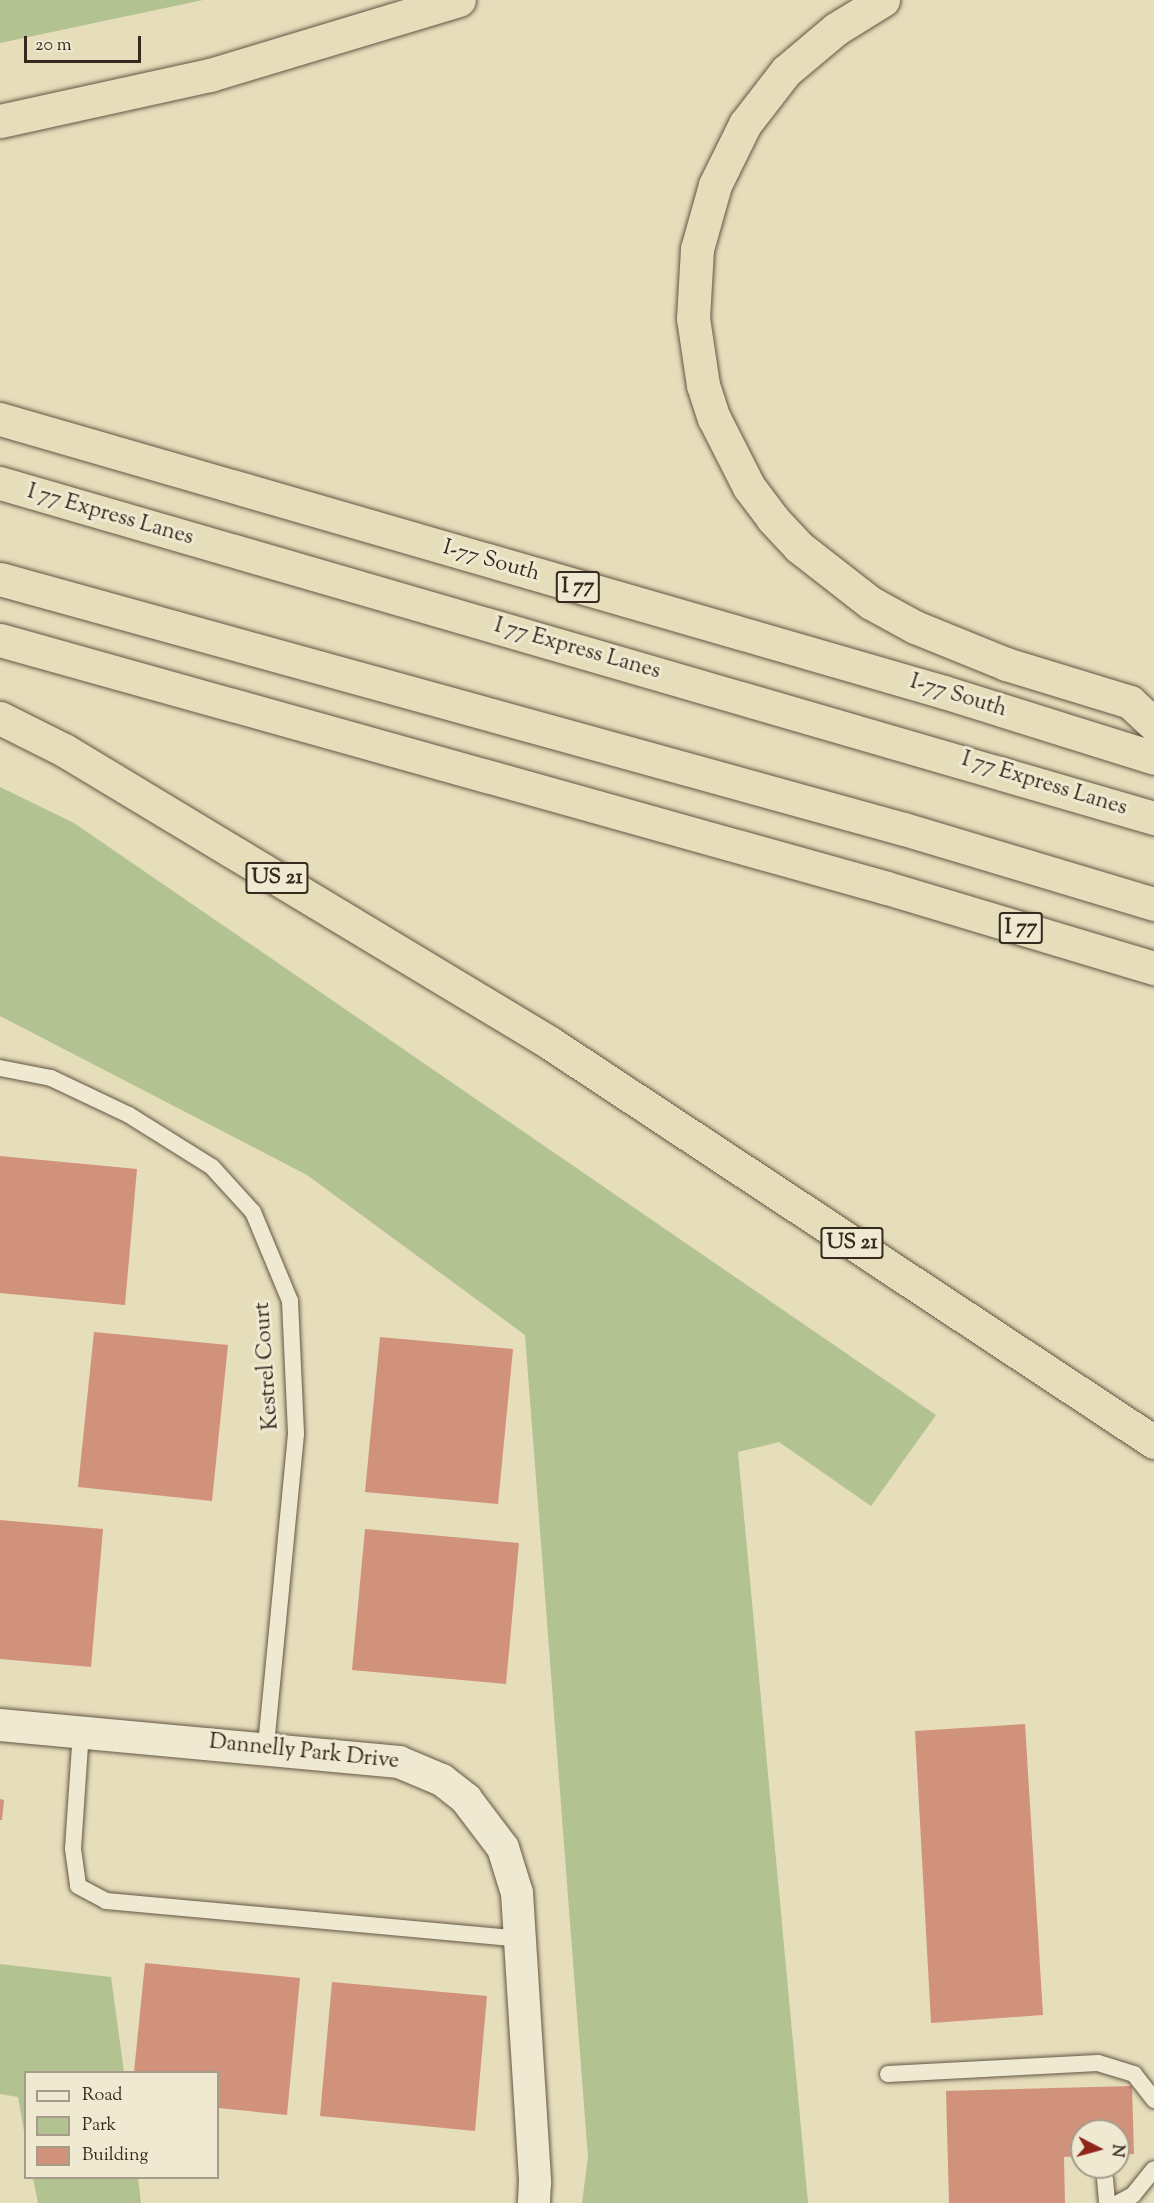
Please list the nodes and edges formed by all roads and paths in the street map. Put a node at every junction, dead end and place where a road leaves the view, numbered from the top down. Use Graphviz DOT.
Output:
graph roads {
  1 [pos="459,0"];
  2 [pos="884,0"];
  3 [pos="0,122"];
  4 [pos="0,419"];
  5 [pos="0,483"];
  6 [pos="0,579"];
  7 [pos="0,640"];
  8 [pos="0,718"];
  9 [pos="1154,724"];
  10 [pos="1154,758"];
  11 [pos="1154,818"];
  12 [pos="1154,904"];
  13 [pos="1154,968"];
  14 [pos="0,1068"];
  15 [pos="1154,1442"];
  16 [pos="0,1725"];
  17 [pos="81,1731"];
  18 [pos="266,1747"];
  19 [pos="520,1938"];
  20 [pos="888,2074"];
  21 [pos="1154,2100"];
  22 [pos="1154,2169"];
  23 [pos="1105,2179"];
  24 [pos="534,2203"];
  25 [pos="1107,2203"];
  26 [pos="1118,2203"];
  1 -- 3 [label="highway"];
  2 -- 9 [label="highway"];
  4 -- 10 [label="highway, I-77 South / I 77"];
  5 -- 11 [label="highway, I 77 Express Lanes"];
  6 -- 12 [label="highway"];
  7 -- 13 [label="highway, I 77"];
  8 -- 15 [label="highway, US 21"];
  14 -- 18 [label="lane, Kestrel Court"];
  16 -- 17 [label="street, Dannelly Park Drive"];
  17 -- 18 [label="street, Dannelly Park Drive"];
  17 -- 19 [label="lane"];
  18 -- 19 [label="street, Dannelly Park Drive"];
  19 -- 24 [label="street, Dannelly Park Drive"];
  20 -- 21 [label="lane"];
  22 -- 26 [label="lane"];
  23 -- 25 [label="lane"];
}
